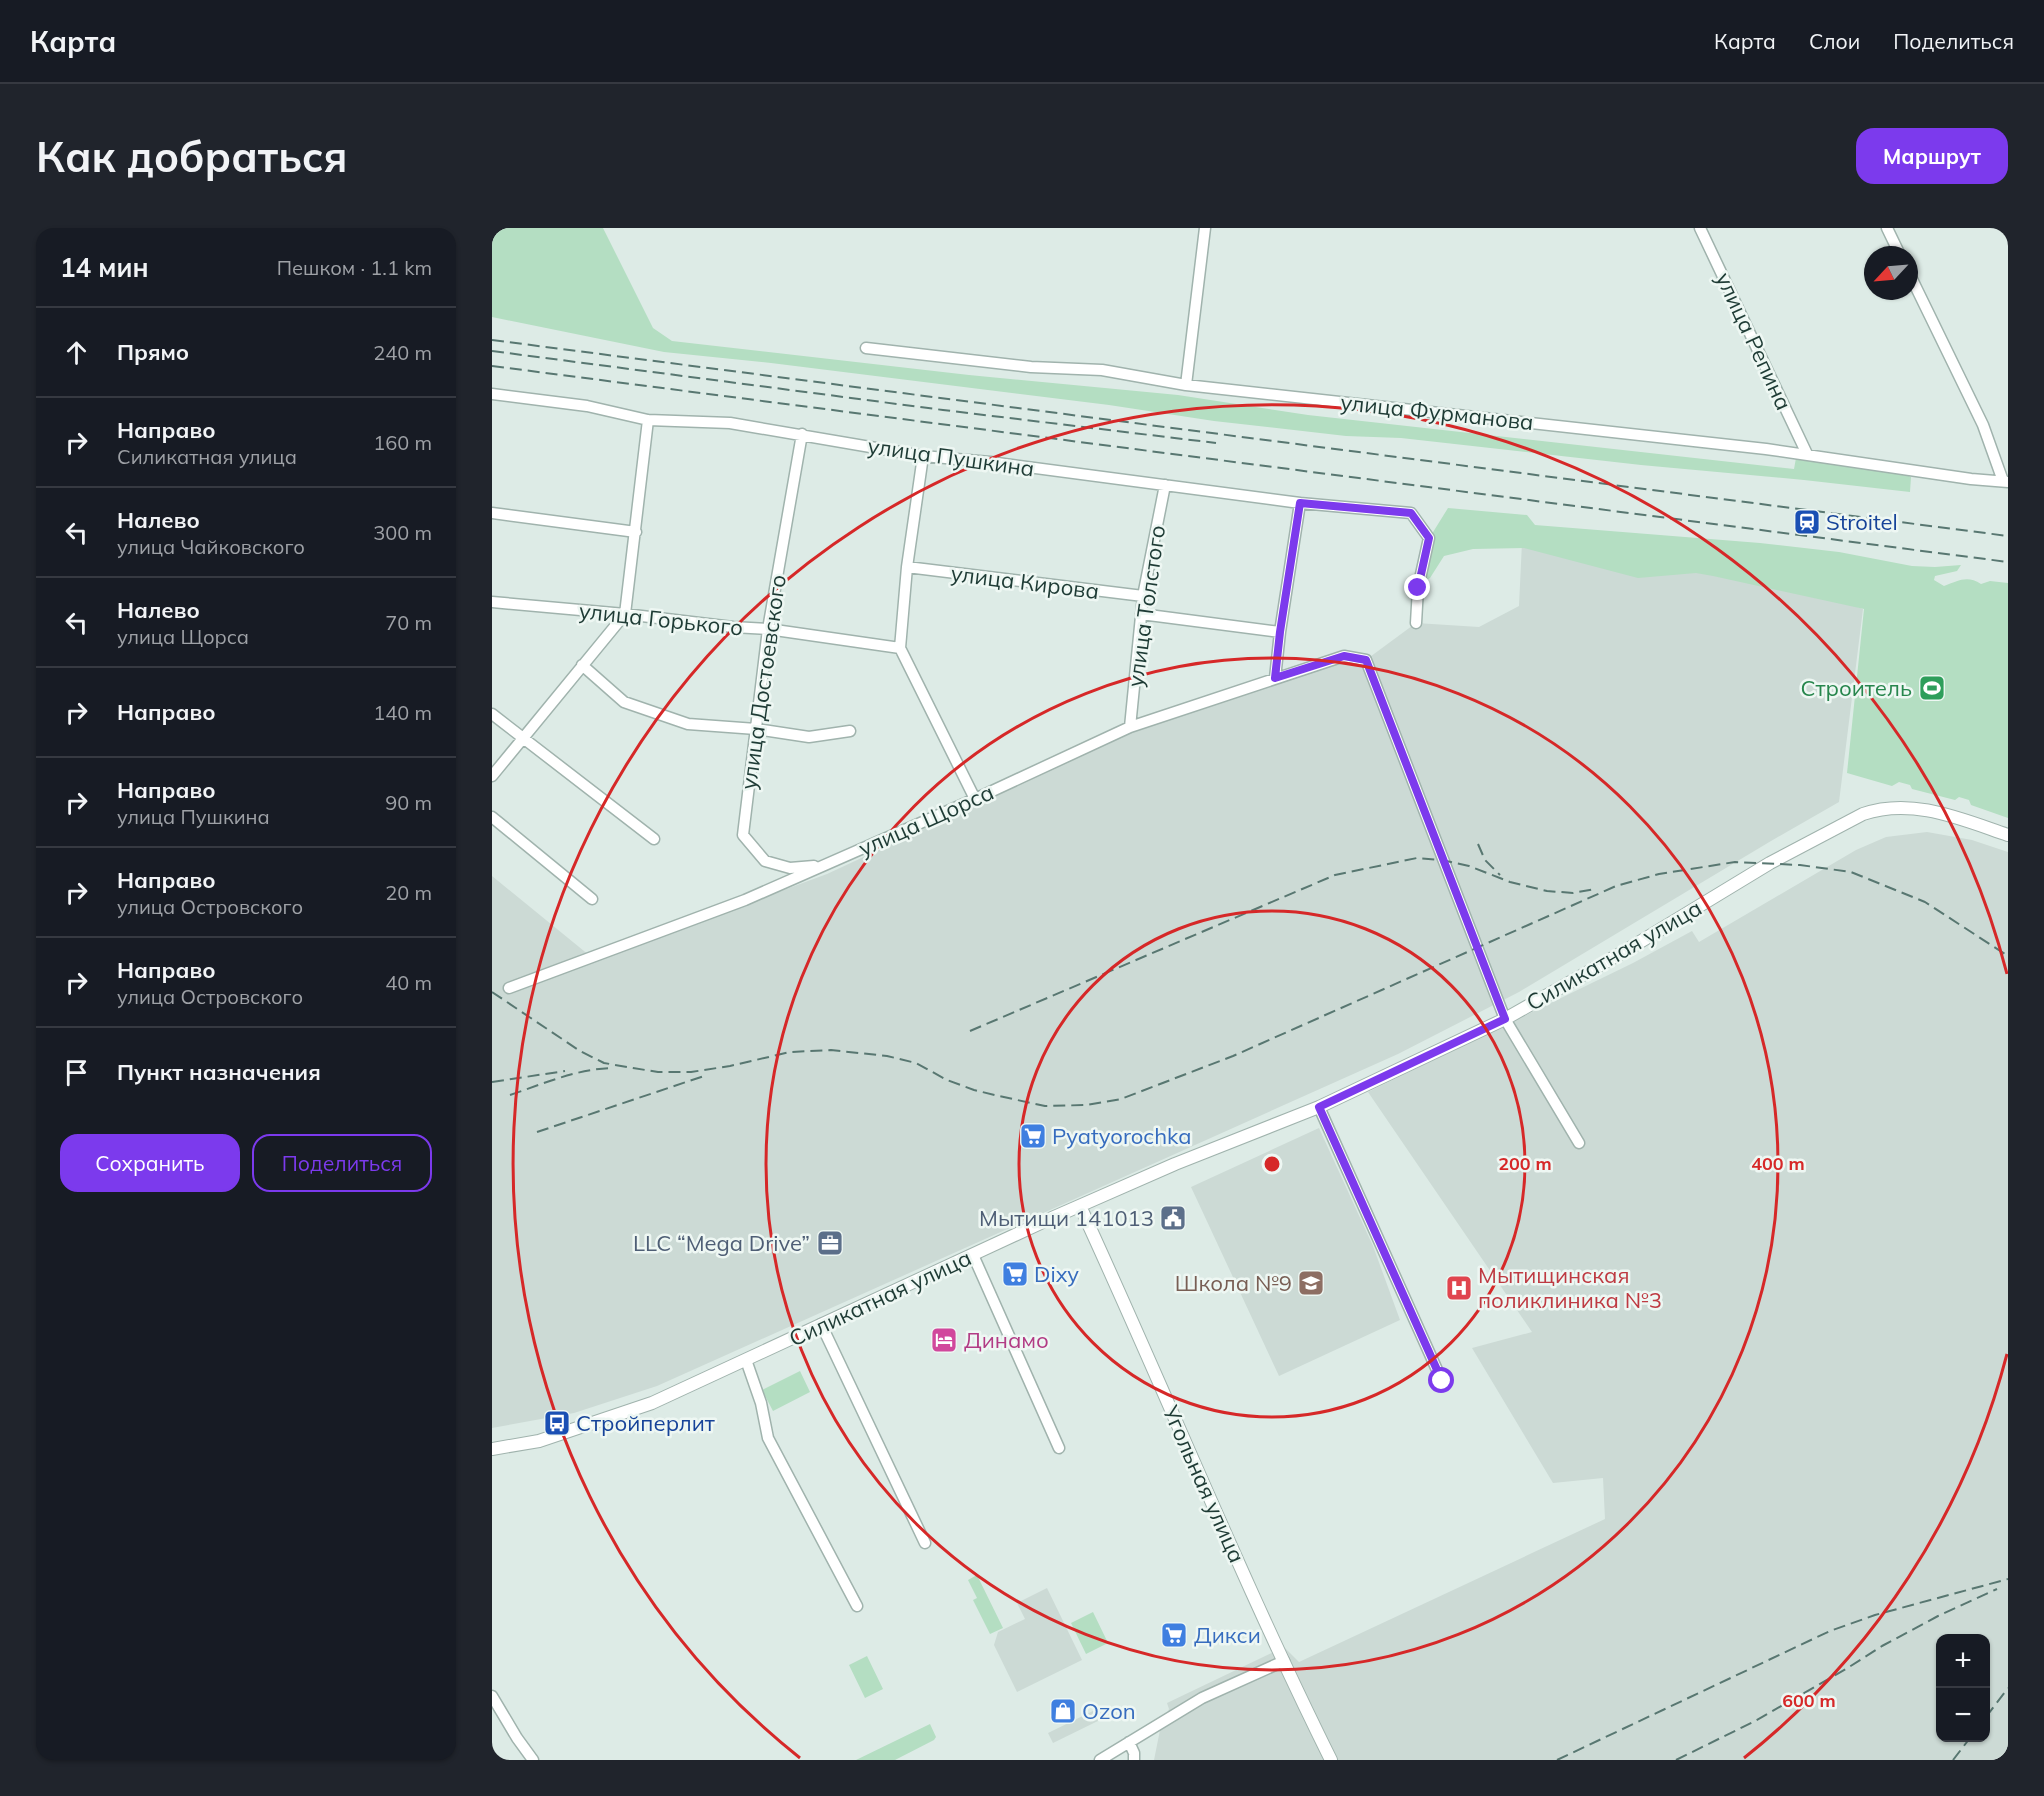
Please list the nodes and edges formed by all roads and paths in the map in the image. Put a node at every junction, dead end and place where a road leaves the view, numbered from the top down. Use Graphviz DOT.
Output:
graph roads {
  1 [pos="1205,228"];
  2 [pos="1700,228"];
  3 [pos="1887,228"];
  4 [pos="1896,246"];
  5 [pos="1918,291"];
  6 [pos="866,348"];
  7 [pos="1186,385"];
  8 [pos="492,394"];
  9 [pos="648,420"];
  10 [pos="802,434"];
  11 [pos="1807,454"];
  12 [pos="923,456"];
  13 [pos="2006,482"];
  14 [pos="1165,485"];
  15 [pos="1300,503"];
  16 [pos="492,513"];
  17 [pos="636,532"];
  18 [pos="907,567"];
  19 [pos="1143,596"];
  20 [pos="492,602"];
  21 [pos="624,614"];
  22 [pos="1141,614"];
  23 [pos="1416,623"];
  24 [pos="768,629"];
  25 [pos="1280,632"];
  26 [pos="900,648"];
  27 [pos="582,665"];
  28 [pos="1275,678"];
  29 [pos="492,714"];
  30 [pos="1130,727"];
  31 [pos="756,729"];
  32 [pos="850,731"];
  33 [pos="523,738"];
  34 [pos="492,776"];
  35 [pos="975,799"];
  36 [pos="492,817"];
  37 [pos="2008,835"];
  38 [pos="654,839"];
  39 [pos="826,864"];
  40 [pos="592,899"];
  41 [pos="509,988"];
  42 [pos="1505,1019"];
  43 [pos="1319,1107"];
  44 [pos="1579,1143"];
  45 [pos="1080,1206"];
  46 [pos="973,1255"];
  47 [pos="821,1324"];
  48 [pos="746,1360"];
  49 [pos="1442,1381"];
  50 [pos="1059,1448"];
  51 [pos="492,1449"];
  52 [pos="925,1543"];
  53 [pos="857,1606"];
  54 [pos="1284,1661"];
  55 [pos="492,1696"];
  56 [pos="1130,1742"];
  57 [pos="533,1760"];
  58 [pos="1100,1760"];
  59 [pos="1134,1760"];
  60 [pos="1331,1760"];
  1 -- 7 [label="street"];
  2 -- 11 [label="street, улица Репина"];
  3 -- 4 [label="street"];
  5 -- 13 [label="street"];
  6 -- 7 [label="street, улица Фурманова"];
  7 -- 11 [label="street, улица Фурманова"];
  8 -- 9 [label="street, улица Пушкина"];
  9 -- 10 [label="street, улица Пушкина"];
  9 -- 17 [label="street"];
  10 -- 12 [label="street, улица Пушкина"];
  10 -- 24 [label="street, улица Достоевского"];
  11 -- 13 [label="street, улица Фурманова"];
  12 -- 14 [label="street, улица Пушкина"];
  12 -- 18 [label="street"];
  14 -- 15 [label="street, улица Пушкина"];
  14 -- 19 [label="street, улица Толстого"];
  15 -- 23 [label="street, улица Пушкина"];
  15 -- 25 [label="street"];
  16 -- 17 [label="street"];
  17 -- 21 [label="street"];
  18 -- 19 [label="street, улица Кирова"];
  18 -- 26 [label="street"];
  19 -- 22 [label="street, улица Толстого"];
  20 -- 21 [label="street, улица Горького"];
  21 -- 24 [label="street, улица Горького"];
  21 -- 27 [label="street"];
  22 -- 25 [label="street"];
  22 -- 30 [label="street, улица Толстого"];
  24 -- 26 [label="street, улица Горького"];
  24 -- 31 [label="street, улица Достоевского"];
  25 -- 28 [label="street"];
  26 -- 35 [label="street"];
  27 -- 31 [label="street"];
  27 -- 33 [label="street"];
  28 -- 30 [label="street, улица Щорса"];
  28 -- 42 [label="street, улица Щорса"];
  29 -- 33 [label="street"];
  30 -- 35 [label="street, улица Щорса"];
  31 -- 32 [label="street"];
  31 -- 39 [label="street, улица Достоевского"];
  33 -- 34 [label="street"];
  33 -- 38 [label="street"];
  35 -- 39 [label="street, улица Щорса"];
  36 -- 40 [label="street"];
  37 -- 42 [label="street, Силикатная улица"];
  39 -- 41 [label="street, улица Щорса"];
  42 -- 43 [label="street, Силикатная улица"];
  42 -- 44 [label="street"];
  43 -- 45 [label="street, Силикатная улица"];
  43 -- 49 [label="street"];
  45 -- 46 [label="street, Силикатная улица"];
  45 -- 54 [label="street, Угольная улица"];
  46 -- 47 [label="street, Силикатная улица"];
  46 -- 50 [label="street"];
  47 -- 48 [label="street, Силикатная улица"];
  47 -- 52 [label="street"];
  48 -- 51 [label="street, Силикатная улица"];
  48 -- 53 [label="street"];
  54 -- 56 [label="street"];
  54 -- 60 [label="street, Угольная улица"];
  55 -- 57 [label="street"];
  56 -- 58 [label="street"];
  56 -- 59 [label="street"];
}
